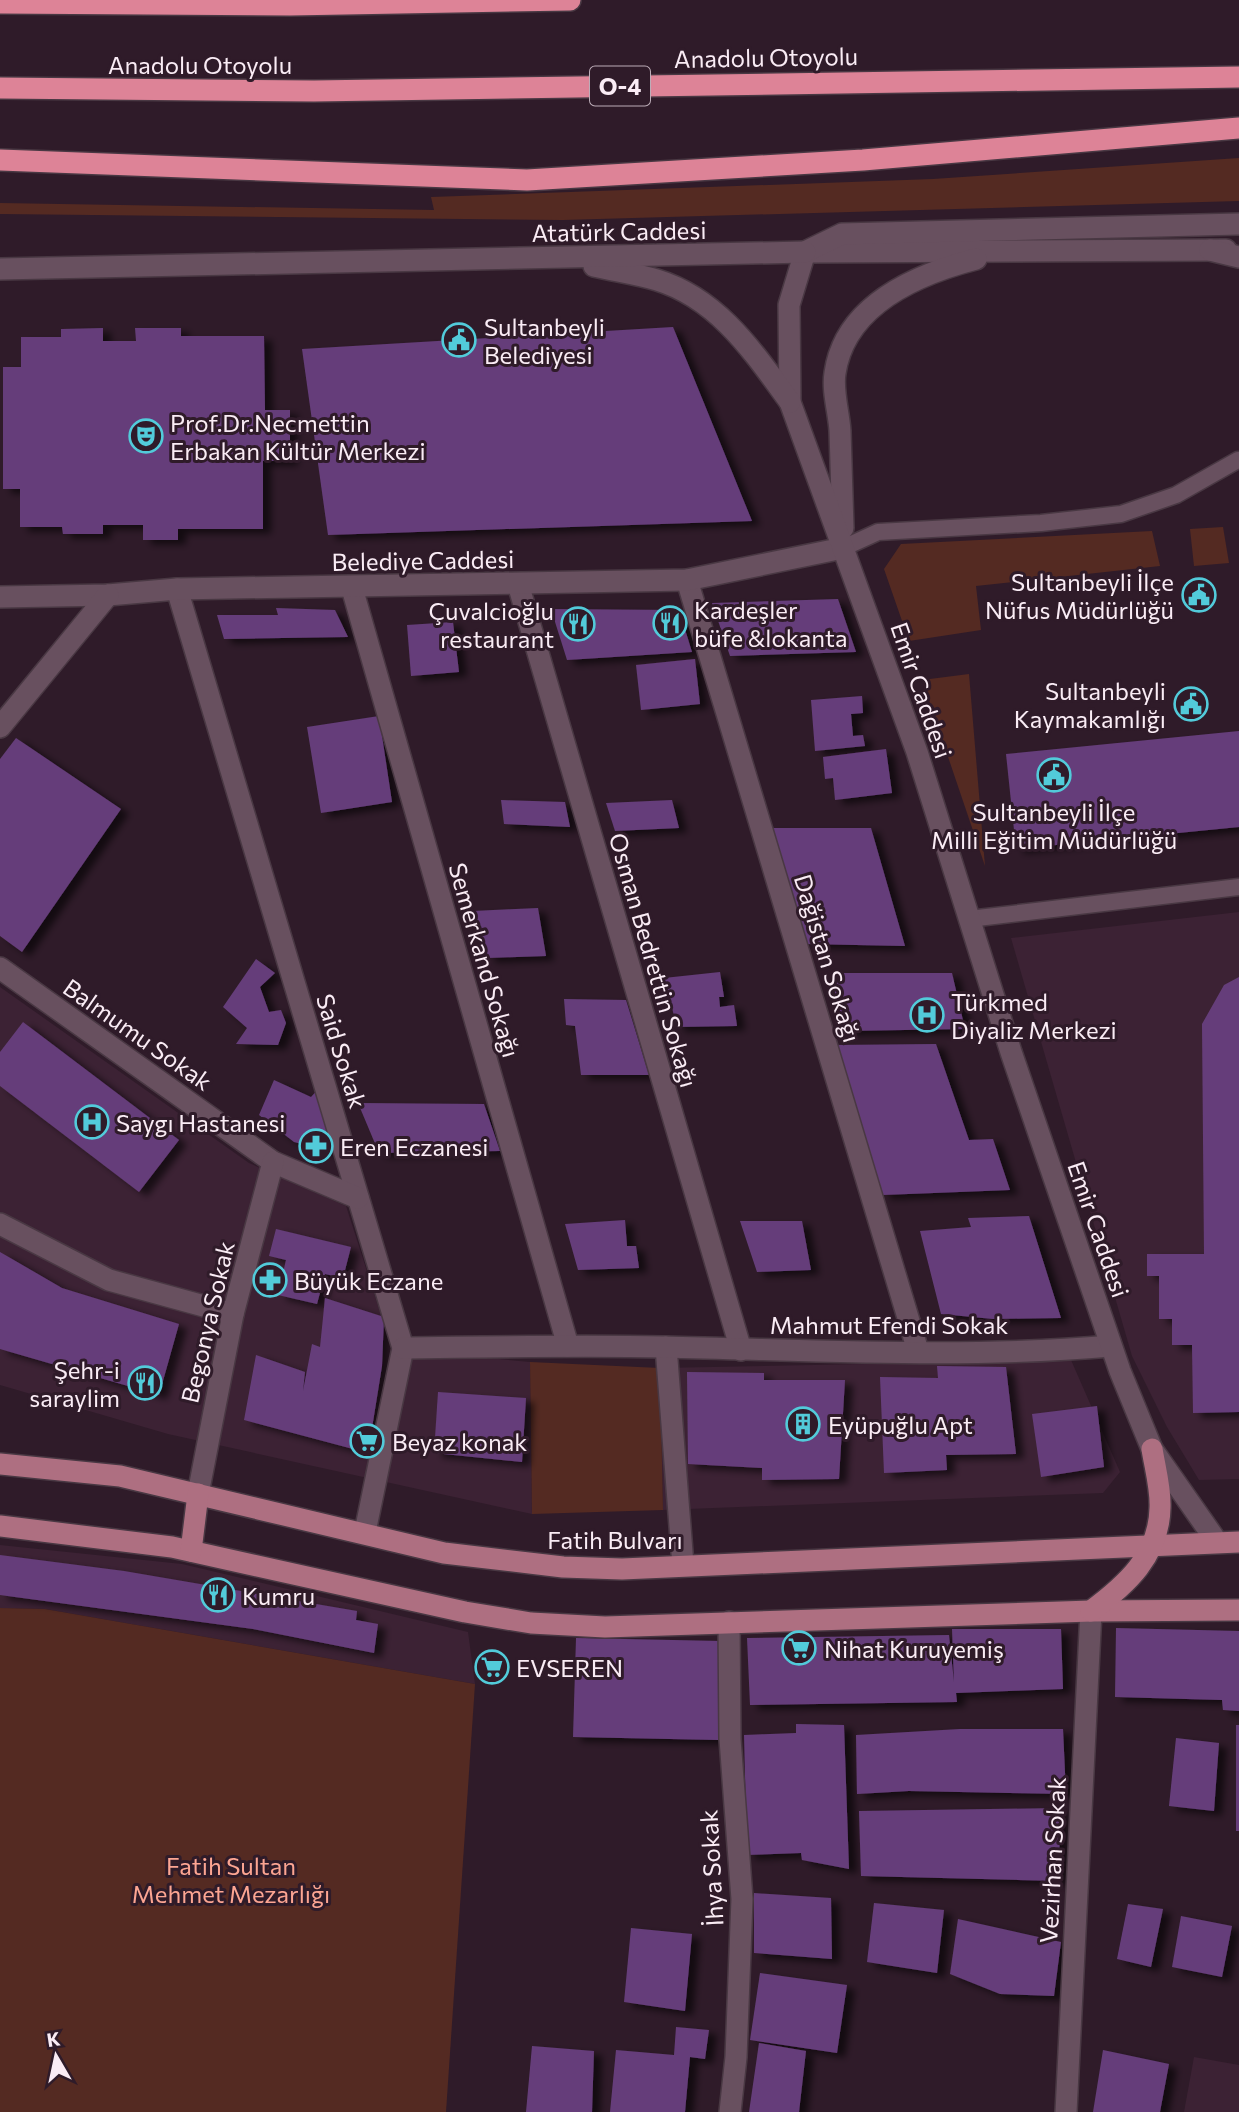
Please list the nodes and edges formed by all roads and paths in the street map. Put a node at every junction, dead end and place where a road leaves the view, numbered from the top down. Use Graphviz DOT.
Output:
graph roads {
  1 [pos="570,0"];
  2 [pos="0,3"];
  3 [pos="1239,77"];
  4 [pos="0,88"];
  5 [pos="1239,128"];
  6 [pos="0,160"];
  7 [pos="1239,224"];
  8 [pos="1209,250"];
  9 [pos="1239,250"];
  10 [pos="1004,251"];
  11 [pos="804,252"];
  12 [pos="1239,257"];
  13 [pos="561,259"];
  14 [pos="0,269"];
  15 [pos="790,402"];
  16 [pos="1238,460"];
  17 [pos="843,548"];
  18 [pos="687,580"];
  19 [pos="518,584"];
  20 [pos="352,588"];
  21 [pos="177,589"];
  22 [pos="108,595"];
  23 [pos="0,597"];
  24 [pos="0,727"];
  25 [pos="1239,887"];
  26 [pos="970,919"];
  27 [pos="0,968"];
  28 [pos="273,1162"];
  29 [pos="358,1198"];
  30 [pos="0,1224"];
  31 [pos="233,1314"];
  32 [pos="568,1346"];
  33 [pos="1111,1346"];
  34 [pos="666,1347"];
  35 [pos="403,1348"];
  36 [pos="741,1350"];
  37 [pos="918,1351"];
  38 [pos="1152,1449"];
  39 [pos="0,1464"];
  40 [pos="198,1494"];
  41 [pos="0,1526"];
  42 [pos="365,1532"];
  43 [pos="1217,1542"];
  44 [pos="1239,1542"];
  45 [pos="1152,1548"];
  46 [pos="191,1551"];
  47 [pos="683,1565"];
  48 [pos="1091,1611"];
  49 [pos="1239,1611"];
  50 [pos="729,1622"];
  51 [pos="730,2112"];
  52 [pos="1066,2112"];
  1 -- 2 [label="highway"];
  3 -- 4 [label="highway, Anadolu Otoyolu / O-4"];
  5 -- 6 [label="highway"];
  7 -- 11 [label="street"];
  8 -- 9 [label="street, Atatürk Caddesi"];
  8 -- 10 [label="street, Atatürk Caddesi"];
  8 -- 12 [label="street"];
  10 -- 11 [label="street, Atatürk Caddesi"];
  10 -- 17 [label="street"];
  11 -- 13 [label="street, Atatürk Caddesi"];
  11 -- 15 [label="street, Emir Caddesi"];
  13 -- 14 [label="street, Atatürk Caddesi"];
  13 -- 15 [label="street"];
  15 -- 17 [label="street, Emir Caddesi"];
  16 -- 17 [label="lane"];
  17 -- 18 [label="street, Belediye Caddesi"];
  17 -- 26 [label="street, Emir Caddesi"];
  18 -- 19 [label="street, Belediye Caddesi"];
  18 -- 37 [label="street, Dağistan Sokağı"];
  19 -- 20 [label="street, Belediye Caddesi"];
  19 -- 36 [label="street, Osman Bedrettin Sokağı"];
  20 -- 21 [label="street, Belediye Caddesi"];
  20 -- 32 [label="street, Semerkand Sokağı"];
  21 -- 22 [label="street, Belediye Caddesi"];
  21 -- 29 [label="street, Said Sokak"];
  22 -- 23 [label="street, Belediye Caddesi"];
  22 -- 24 [label="street"];
  25 -- 26 [label="lane"];
  26 -- 33 [label="street, Emir Caddesi"];
  27 -- 28 [label="street, Balmumu Sokak"];
  28 -- 29 [label="street, Balmumu Sokak"];
  28 -- 31 [label="street, Begonya Sokak"];
  29 -- 35 [label="street, Said Sokak"];
  30 -- 31 [label="street"];
  31 -- 40 [label="street, Begonya Sokak"];
  32 -- 34 [label="street, Mahmut Efendi Sokak"];
  32 -- 35 [label="street, Mahmut Efendi Sokak"];
  33 -- 37 [label="street, Mahmut Efendi Sokak"];
  33 -- 38 [label="street, Emir Caddesi"];
  34 -- 36 [label="street, Mahmut Efendi Sokak"];
  34 -- 47 [label="street"];
  35 -- 42 [label="street, Said Sokak"];
  36 -- 37 [label="street, Mahmut Efendi Sokak"];
  38 -- 43 [label="street, Emir Caddesi"];
  38 -- 45 [label="main road"];
  39 -- 40 [label="main road, Fatih Bulvarı"];
  40 -- 42 [label="main road, Fatih Bulvarı"];
  40 -- 46 [label="main road"];
  41 -- 46 [label="main road"];
  42 -- 47 [label="main road, Fatih Bulvarı"];
  43 -- 44 [label="main road, Fatih Bulvarı"];
  43 -- 45 [label="main road, Fatih Bulvarı"];
  45 -- 47 [label="main road, Fatih Bulvarı"];
  45 -- 48 [label="main road"];
  46 -- 50 [label="main road"];
  48 -- 49 [label="main road"];
  48 -- 50 [label="main road"];
  48 -- 52 [label="street, Vezirhan Sokak"];
  50 -- 51 [label="street, İhya Sokak"];
}
